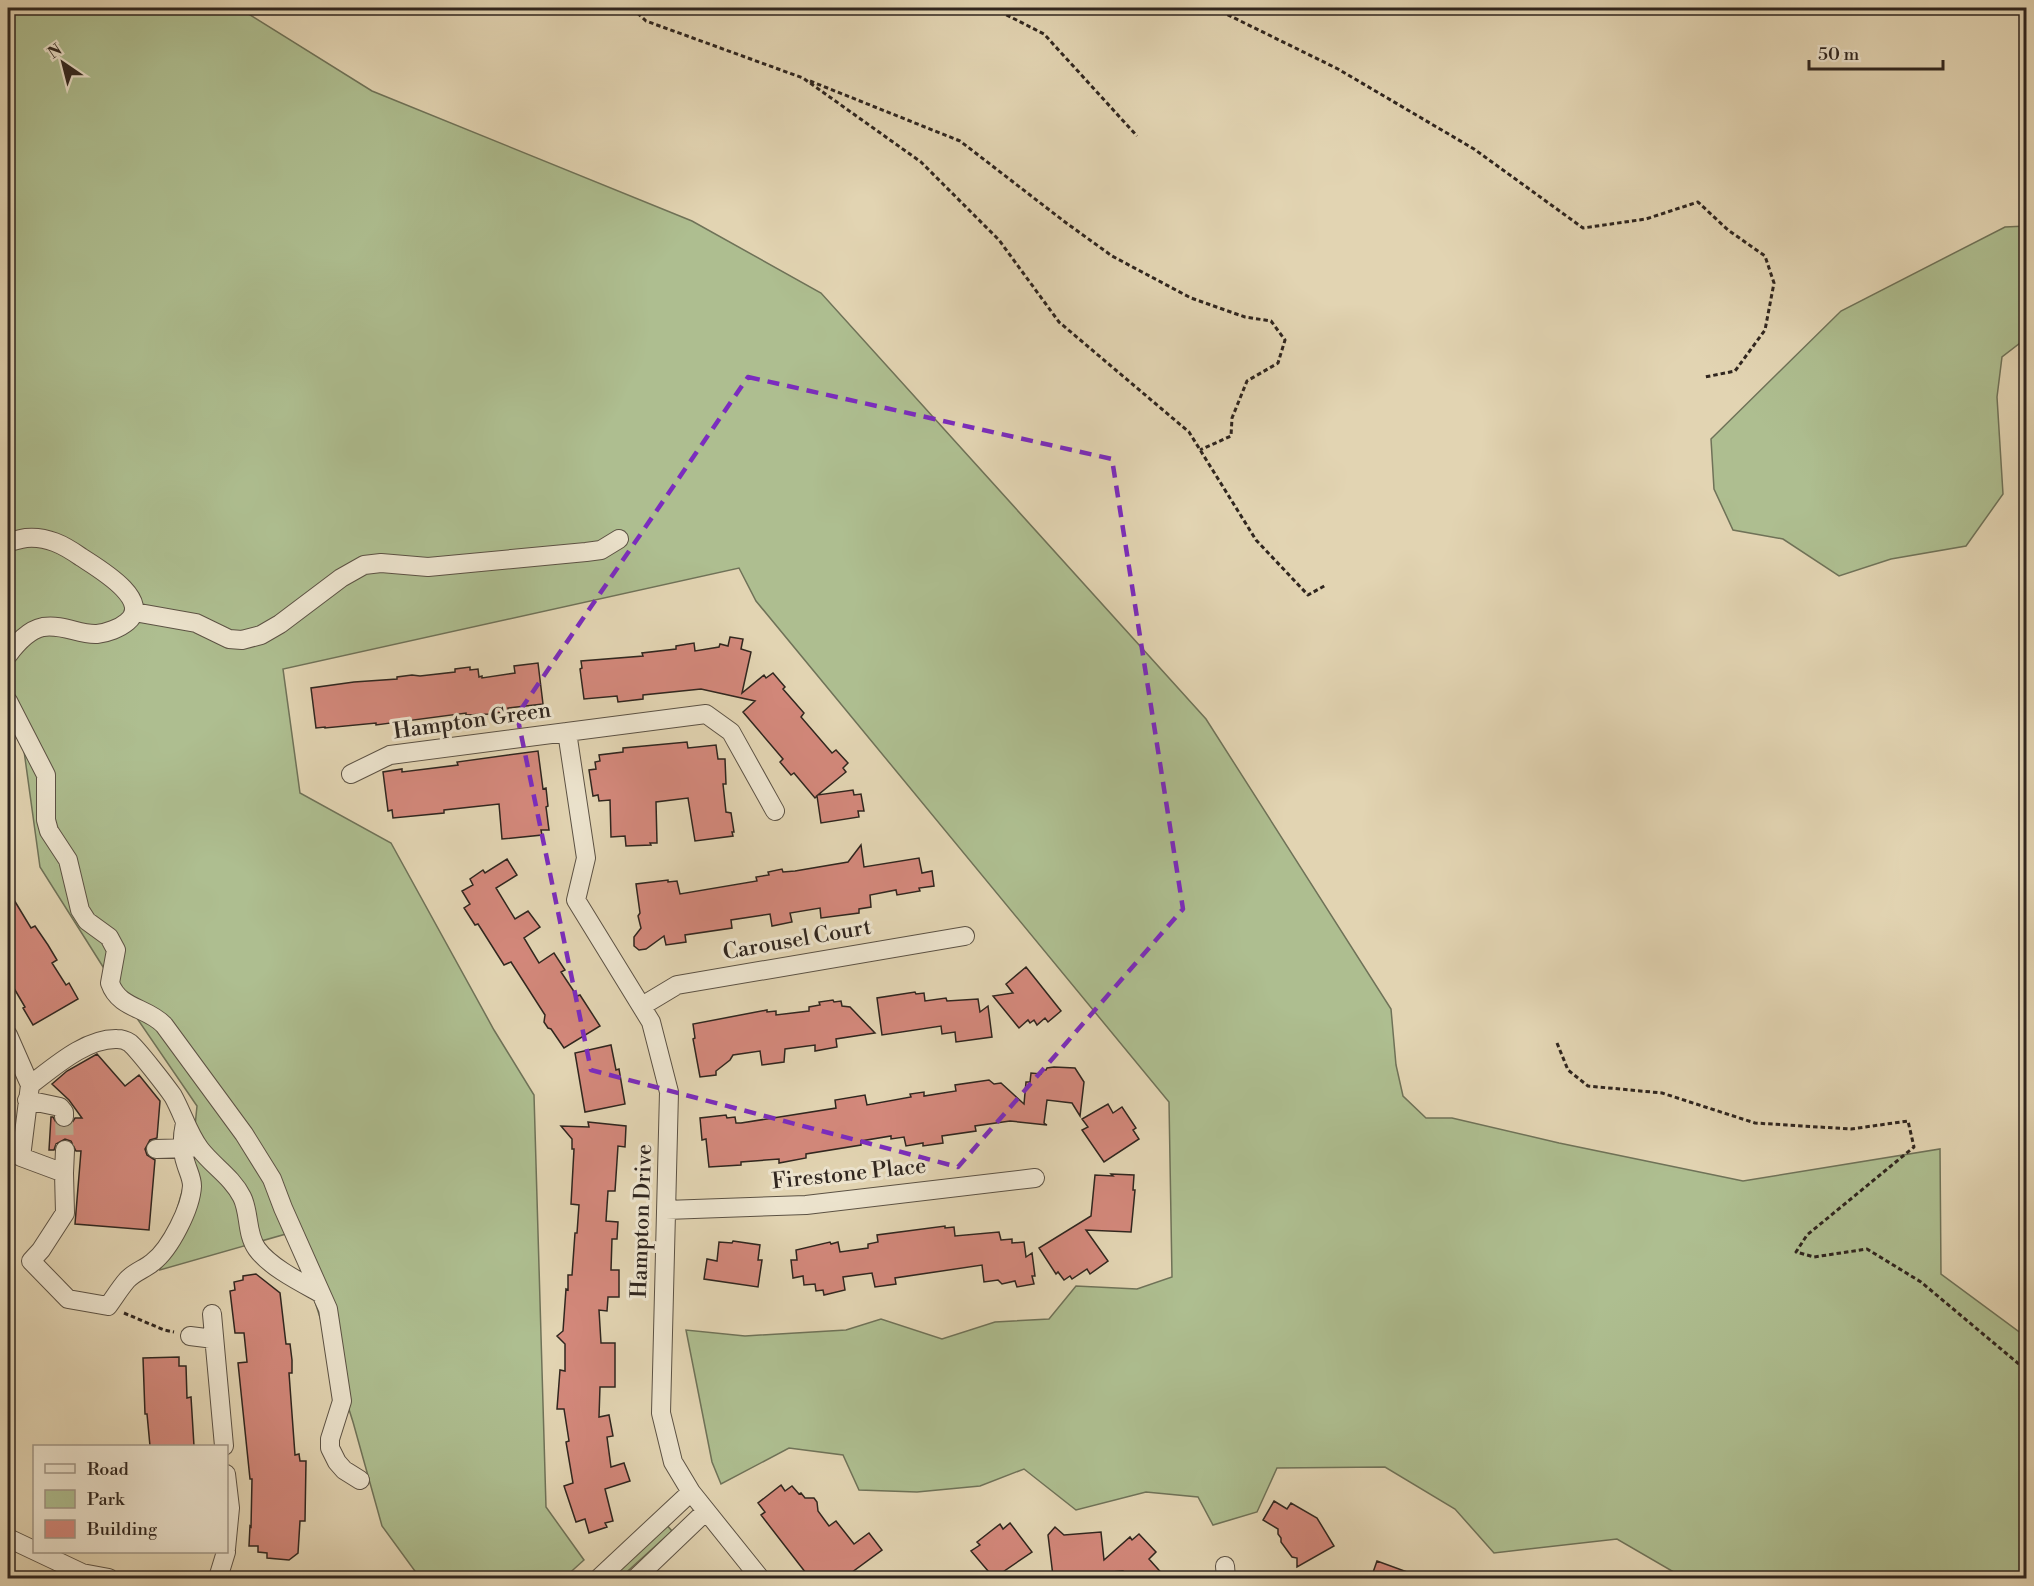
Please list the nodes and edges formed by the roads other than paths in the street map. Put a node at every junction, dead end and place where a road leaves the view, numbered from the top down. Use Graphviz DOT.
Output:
graph roads {
  1 [pos="619,539"];
  2 [pos="8,542"];
  3 [pos="134,612"];
  4 [pos="8,655"];
  5 [pos="8,701"];
  6 [pos="567,732"];
  7 [pos="351,774"];
  8 [pos="775,811"];
  9 [pos="586,858"];
  10 [pos="965,936"];
  11 [pos="642,1006"];
  12 [pos="8,1035"];
  13 [pos="8,1061"];
  14 [pos="27,1085"];
  15 [pos="64,1117"];
  16 [pos="15,1130"];
  17 [pos="191,1148"];
  18 [pos="156,1149"];
  19 [pos="65,1150"];
  20 [pos="64,1173"];
  21 [pos="1035,1178"];
  22 [pos="666,1210"];
  23 [pos="320,1293"];
  24 [pos="212,1314"];
  25 [pos="190,1336"];
  26 [pos="214,1339"];
  27 [pos="224,1445"];
  28 [pos="360,1480"];
  29 [pos="228,1491"];
  30 [pos="691,1492"];
  31 [pos="705,1512"];
  32 [pos="228,1529"];
  33 [pos="8,1538"];
  34 [pos="33,1550"];
  35 [pos="40,1553"];
  36 [pos="225,1553"];
  37 [pos="109,1578"];
  38 [pos="218,1578"];
  39 [pos="599,1578"];
  40 [pos="636,1578"];
  41 [pos="760,1578"];
  1 -- 3 [label="street"];
  2 -- 3 [label="street"];
  3 -- 4 [label="street"];
  5 -- 23 [label="street"];
  6 -- 7 [label="street, Hampton Green"];
  6 -- 8 [label="street, Hampton Green"];
  6 -- 9 [label="street, Hampton Green"];
  9 -- 11 [label="street, Hampton Drive"];
  10 -- 11 [label="street, Carousel Court"];
  11 -- 22 [label="street, Hampton Drive"];
  12 -- 14 [label="street"];
  13 -- 14 [label="street"];
  14 -- 15 [label="street"];
  14 -- 16 [label="street"];
  14 -- 17 [label="street"];
  16 -- 20 [label="street"];
  17 -- 18 [label="street"];
  17 -- 20 [label="street"];
  17 -- 23 [label="street"];
  19 -- 20 [label="street"];
  21 -- 22 [label="street, Firestone Place"];
  22 -- 30 [label="street, Hampton Drive"];
  23 -- 28 [label="street"];
  24 -- 26 [label="street"];
  25 -- 26 [label="street"];
  26 -- 27 [label="street"];
  29 -- 32 [label="street"];
  30 -- 31 [label="street, Hampton Drive"];
  30 -- 39 [label="street"];
  31 -- 40 [label="street"];
  31 -- 41 [label="street, Hampton Drive"];
  33 -- 34 [label="street"];
  35 -- 37 [label="street"];
  36 -- 38 [label="street"];
}
